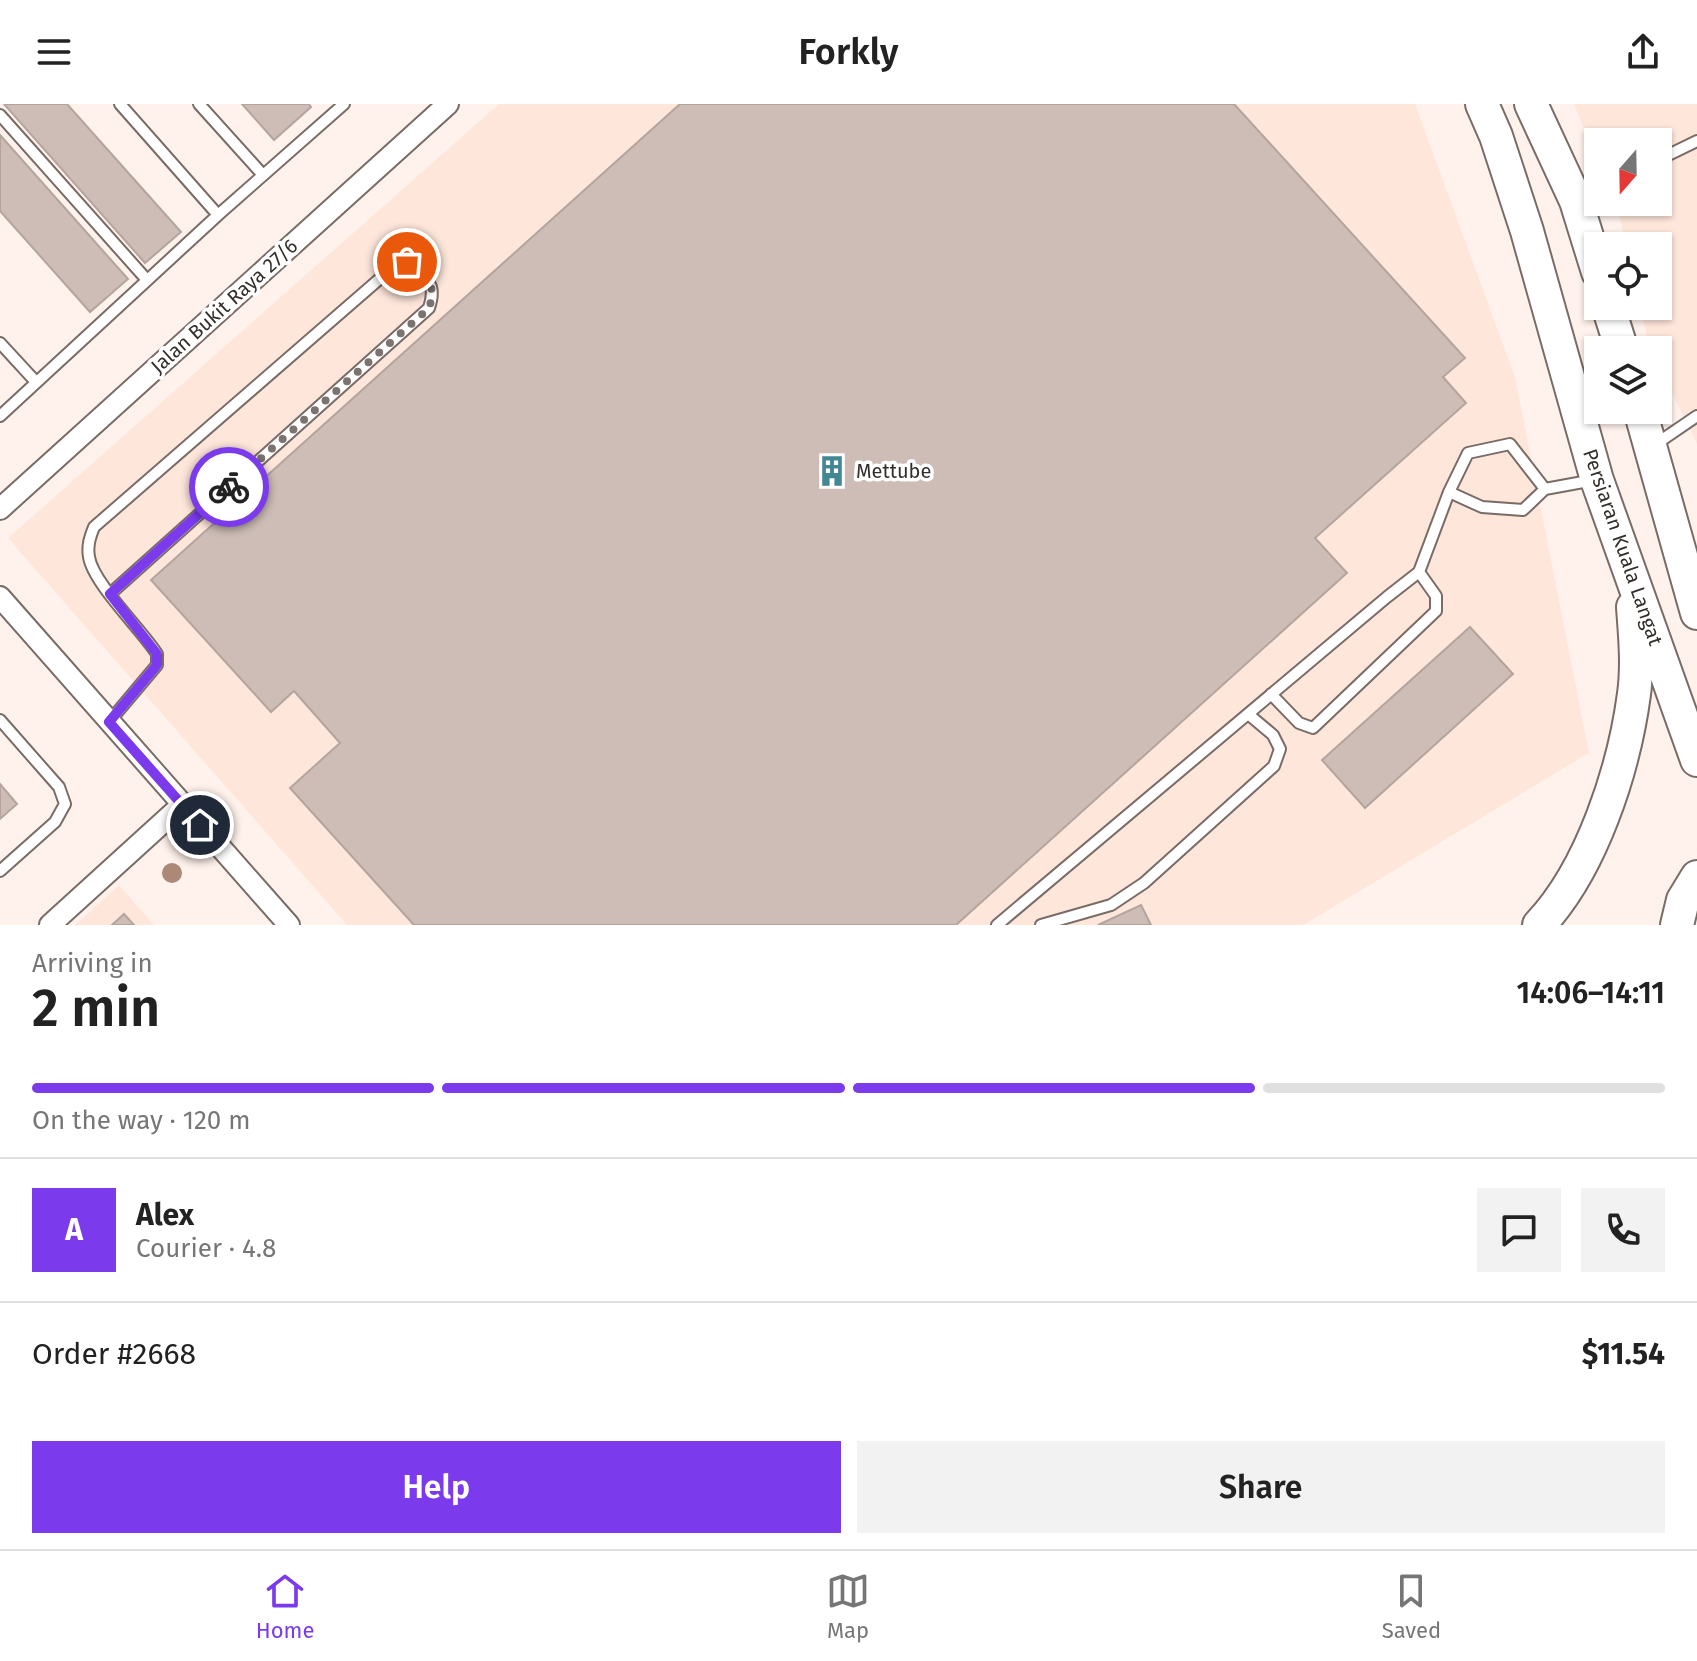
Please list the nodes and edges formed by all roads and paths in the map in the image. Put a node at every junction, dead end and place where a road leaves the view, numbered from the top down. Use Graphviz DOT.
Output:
graph roads {
  1 [pos="120,104"];
  2 [pos="199,104"];
  3 [pos="344,104"];
  4 [pos="448,104"];
  5 [pos="1482,104"];
  6 [pos="1531,104"];
  7 [pos="330,108"];
  8 [pos="0,115"];
  9 [pos="1697,141"];
  10 [pos="1672,153"];
  11 [pos="263,175"];
  12 [pos="1584,191"];
  13 [pos="218,215"];
  14 [pos="147,280"];
  15 [pos="0,343"];
  16 [pos="36,382"];
  17 [pos="0,416"];
  18 [pos="1697,416"];
  19 [pos="1645,424"];
  20 [pos="1652,447"];
  21 [pos="1597,480"];
  22 [pos="1545,489"];
  23 [pos="1449,492"];
  24 [pos="0,509"];
  25 [pos="1630,568"];
  26 [pos="1419,572"];
  27 [pos="1692,585"];
  28 [pos="110,594"];
  29 [pos="0,597"];
  30 [pos="1697,613"];
  31 [pos="1271,694"];
  32 [pos="1248,714"];
  33 [pos="0,720"];
  34 [pos="109,722"];
  35 [pos="1697,760"];
  36 [pos="182,805"];
  37 [pos="0,871"];
  38 [pos="1689,887"];
  39 [pos="50,925"];
  40 [pos="289,925"];
  41 [pos="997,925"];
  42 [pos="1041,925"];
  43 [pos="1539,925"];
  44 [pos="1662,925"];
  1 -- 13 [label="lane"];
  2 -- 11 [label="lane"];
  3 -- 7 [label="lane"];
  4 -- 24 [label="street, Jalan Bukit Raya 27/6"];
  5 -- 21 [label="main road, Persiaran Kuala Langat"];
  6 -- 12 [label="main road"];
  7 -- 11 [label="lane"];
  8 -- 14 [label="lane"];
  9 -- 10 [label="lane"];
  11 -- 13 [label="lane"];
  13 -- 14 [label="lane"];
  14 -- 16 [label="lane"];
  15 -- 16 [label="lane"];
  16 -- 17 [label="lane"];
  18 -- 20 [label="lane"];
  19 -- 20 [label="main road"];
  20 -- 27 [label="main road"];
  21 -- 22 [label="lane"];
  21 -- 25 [label="main road, Persiaran Kuala Langat"];
  22 -- 23 [label="lane"];
  22 -- 23 [label="lane"];
  23 -- 26 [label="lane"];
  25 -- 35 [label="main road, Persiaran Kuala Langat"];
  25 -- 43 [label="main road"];
  26 -- 31 [label="lane"];
  26 -- 31 [label="lane"];
  27 -- 30 [label="main road"];
  28 -- 28 [label="lane"];
  28 -- 34 [label="lane"];
  29 -- 34 [label="street"];
  31 -- 32 [label="lane"];
  32 -- 41 [label="lane"];
  32 -- 42 [label="lane"];
  33 -- 37 [label="lane"];
  34 -- 36 [label="street"];
  36 -- 39 [label="street"];
  36 -- 40 [label="street"];
  38 -- 44 [label="main road"];
}
